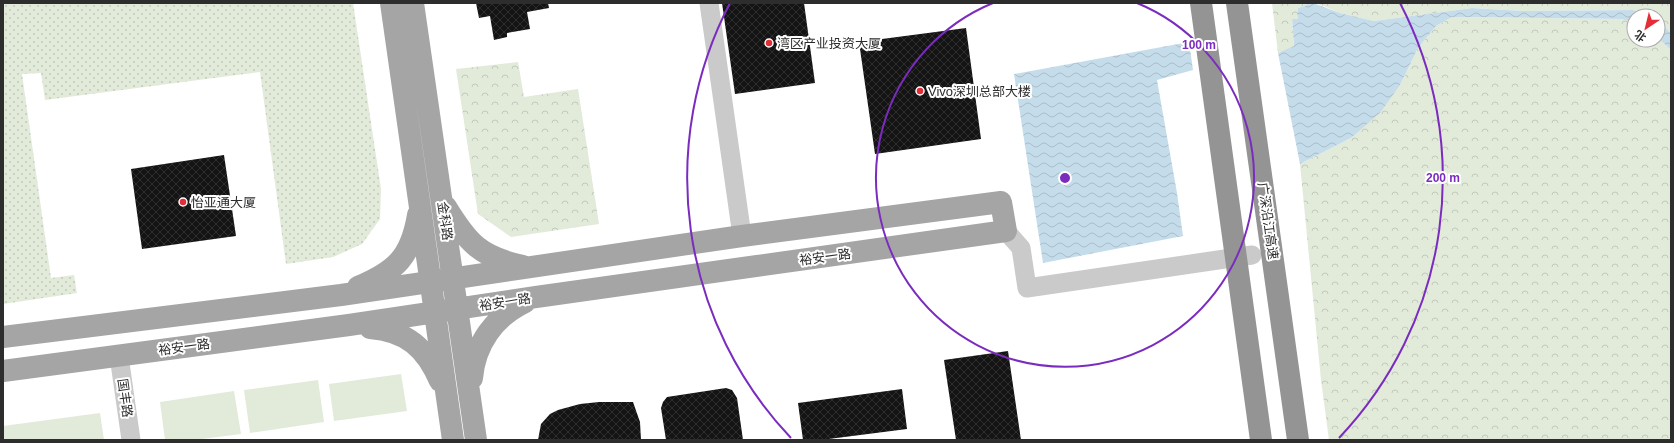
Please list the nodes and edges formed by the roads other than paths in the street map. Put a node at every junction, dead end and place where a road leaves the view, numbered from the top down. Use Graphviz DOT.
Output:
graph roads {
  1 [pos="391,3"];
  2 [pos="413,3"];
  3 [pos="709,3"];
  4 [pos="1200,3"];
  5 [pos="1237,3"];
  6 [pos="442,201"];
  7 [pos="420,202"];
  8 [pos="1006,231"];
  9 [pos="742,236"];
  10 [pos="1252,255"];
  11 [pos="532,268"];
  12 [pos="453,279"];
  13 [pos="431,283"];
  14 [pos="341,295"];
  15 [pos="536,297"];
  16 [pos="458,309"];
  17 [pos="435,313"];
  18 [pos="349,325"];
  19 [pos="3,337"];
  20 [pos="119,356"];
  21 [pos="3,371"];
  22 [pos="447,399"];
  23 [pos="470,399"];
  24 [pos="131,440"];
  25 [pos="453,440"];
  26 [pos="476,440"];
  27 [pos="1261,440"];
  28 [pos="1298,440"];
  1 -- 7 [label="main road, 金科路"];
  2 -- 6 [label="main road, 金科路"];
  3 -- 9 [label="street"];
  4 -- 27 [label="highway, bridge"];
  5 -- 28 [label="highway, 广深沿江高速"];
  6 -- 11 [label="main road"];
  6 -- 12 [label="main road, 金科路"];
  7 -- 13 [label="main road, 金科路"];
  7 -- 14 [label="main road"];
  8 -- 9 [label="main road"];
  8 -- 10 [label="street"];
  8 -- 15 [label="main road, 裕安一路"];
  9 -- 11 [label="main road"];
  11 -- 12 [label="main road"];
  12 -- 13 [label="main road"];
  12 -- 16 [label="main road, 金科路"];
  13 -- 14 [label="main road"];
  13 -- 17 [label="main road, 金科路"];
  14 -- 19 [label="main road"];
  15 -- 16 [label="main road, 裕安一路"];
  15 -- 23 [label="main road"];
  16 -- 17 [label="main road, 裕安一路"];
  16 -- 23 [label="main road, 金科路"];
  17 -- 18 [label="main road, 裕安一路"];
  17 -- 22 [label="main road, 金科路"];
  18 -- 20 [label="main road, 裕安一路"];
  18 -- 22 [label="main road"];
  20 -- 21 [label="main road, 裕安一路"];
  20 -- 24 [label="street, 国丰路"];
  22 -- 25 [label="main road, 金科路"];
  23 -- 26 [label="main road, 金科路"];
}
